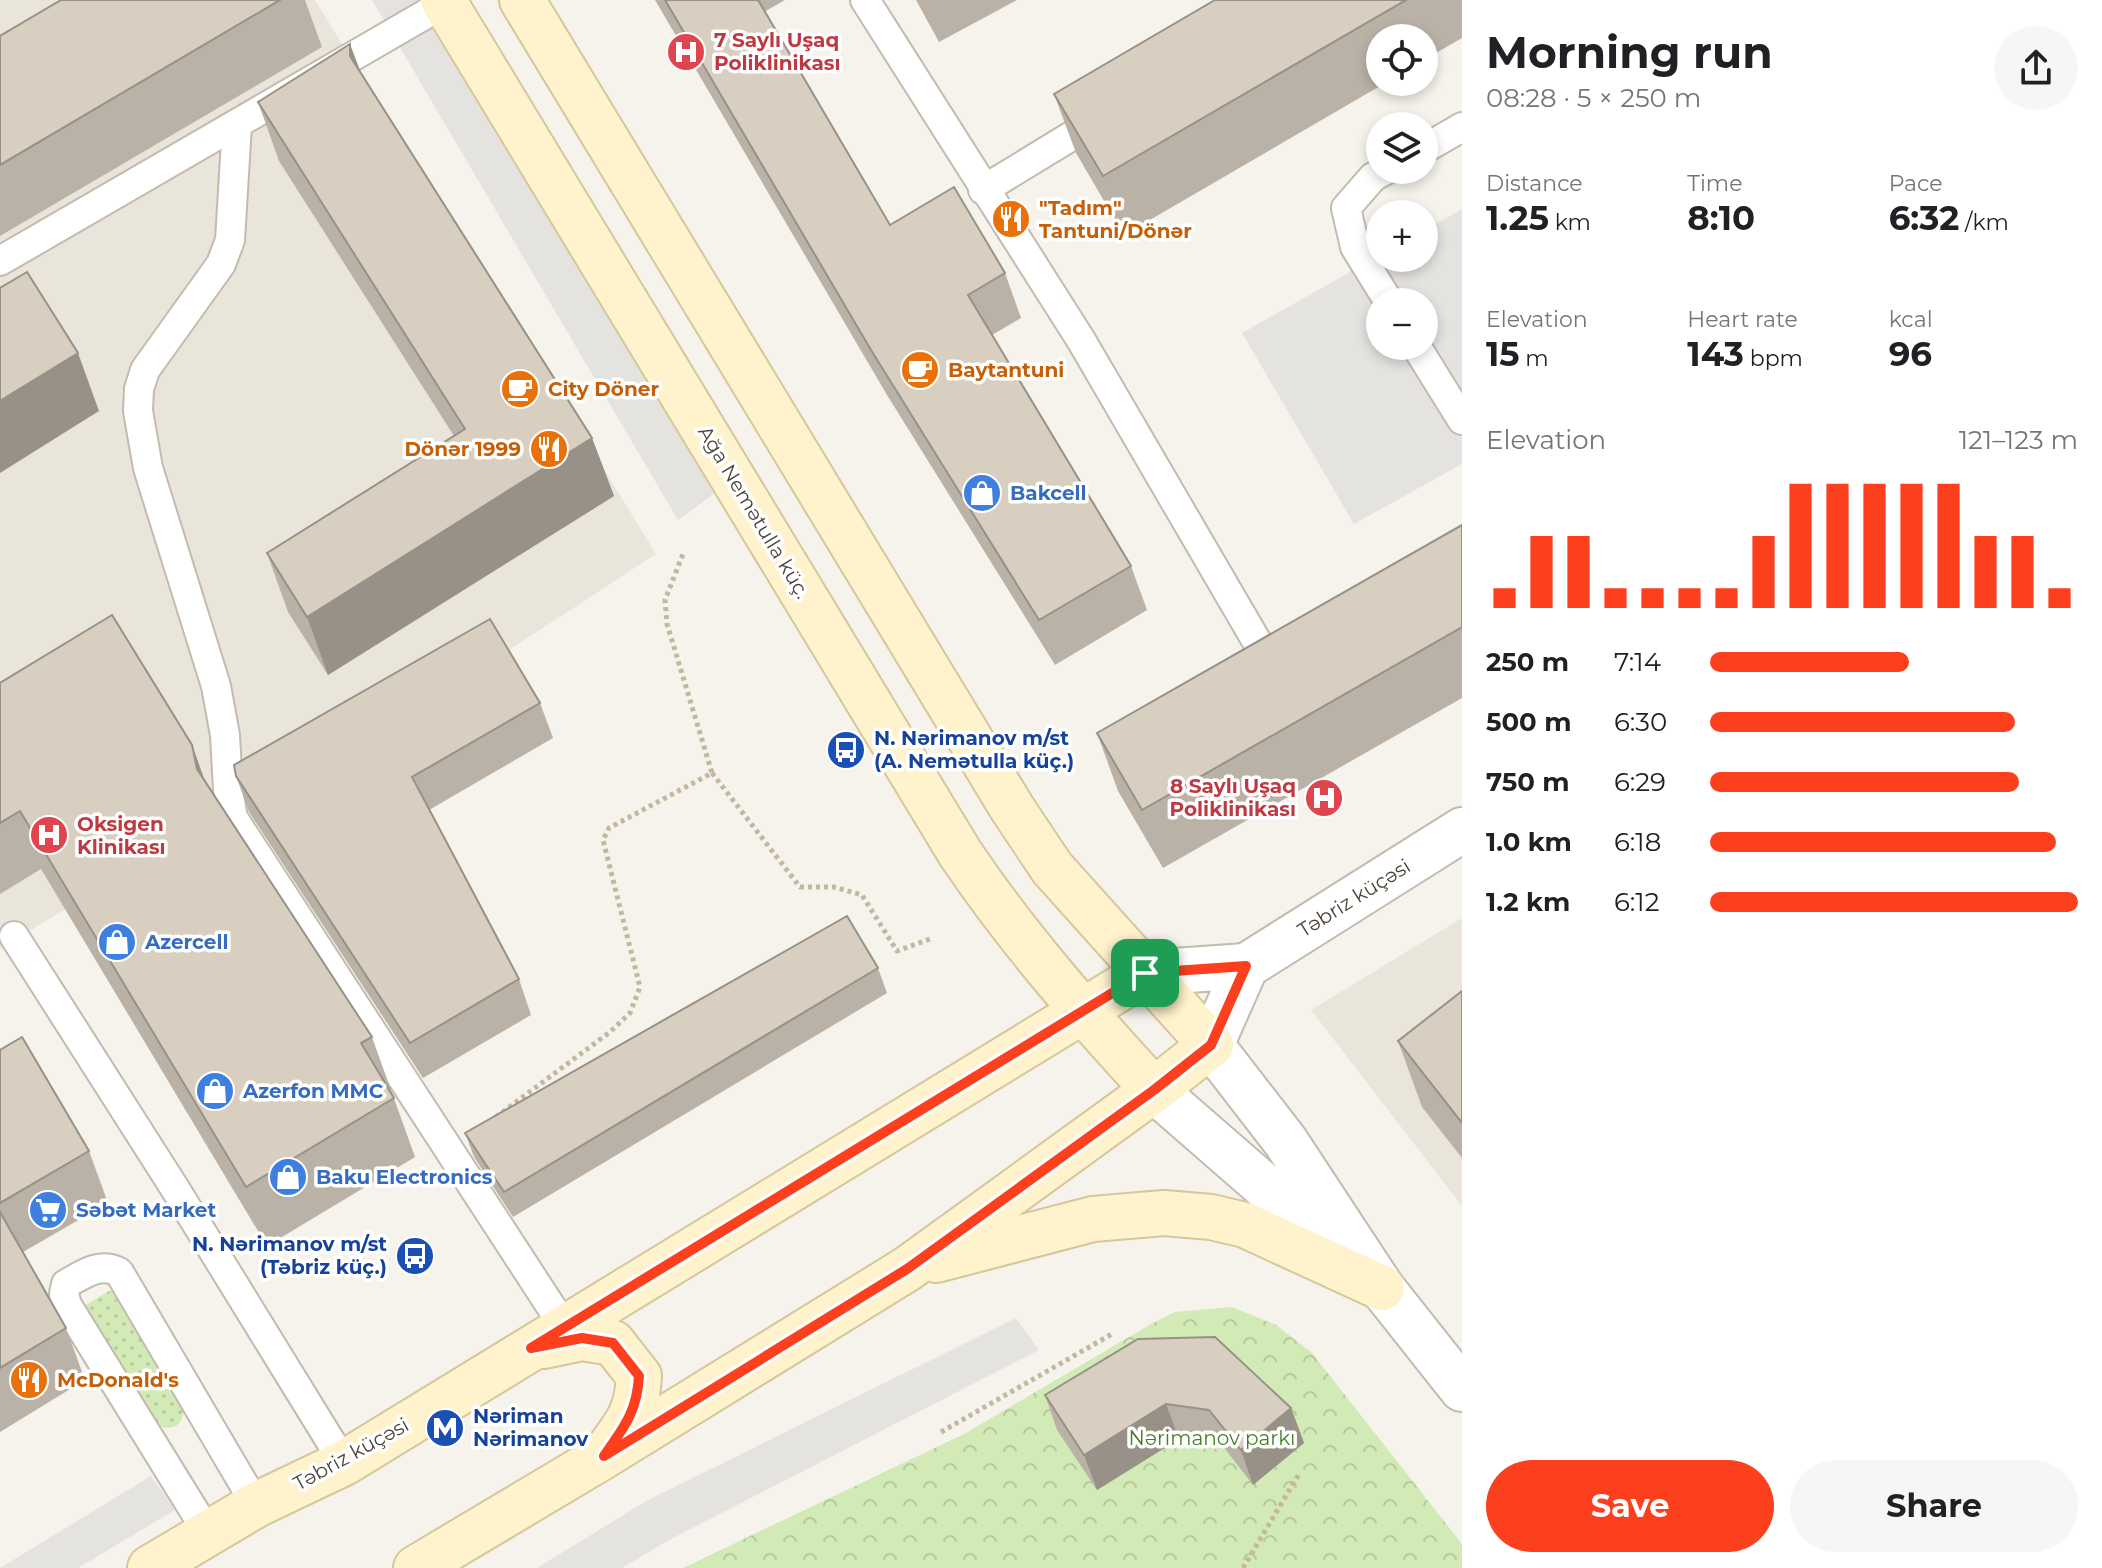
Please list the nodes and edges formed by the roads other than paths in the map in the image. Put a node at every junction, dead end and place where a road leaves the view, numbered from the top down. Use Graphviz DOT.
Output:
graph roads {
  1 [pos="522,0"];
  2 [pos="865,0"];
  3 [pos="444,2"];
  4 [pos="1118,107"];
  5 [pos="237,125"];
  6 [pos="1462,127"];
  7 [pos="1438,141"];
  8 [pos="1367,184"];
  9 [pos="983,190"];
  10 [pos="0,261"];
  11 [pos="1380,288"];
  12 [pos="1425,360"];
  13 [pos="1462,420"];
  14 [pos="1267,659"];
  15 [pos="1462,830"];
  16 [pos="14,936"];
  17 [pos="1246,966"];
  18 [pos="1145,973"];
  19 [pos="1082,1012"];
  20 [pos="1211,1045"];
  21 [pos="1154,1090"];
  22 [pos="907,1269"];
  23 [pos="1382,1288"];
  24 [pos="548,1338"];
  25 [pos="1462,1389"];
  26 [pos="604,1456"];
  27 [pos="344,1463"];
  28 [pos="256,1505"];
  29 [pos="208,1533"];
  30 [pos="150,1568"];
  31 [pos="416,1568"];
  1 -- 18 [label="main road"];
  2 -- 9 [label="lane"];
  3 -- 5 [label="lane"];
  3 -- 19 [label="main road, Ağa Nemətulla küç."];
  4 -- 9 [label="lane"];
  5 -- 10 [label="lane"];
  5 -- 24 [label="lane"];
  6 -- 7 [label="lane"];
  8 -- 11 [label="lane"];
  9 -- 14 [label="lane"];
  12 -- 13 [label="lane"];
  15 -- 17 [label="street, Təbriz küçəsi"];
  16 -- 27 [label="lane"];
  17 -- 18 [label="street"];
  17 -- 20 [label="street"];
  18 -- 19 [label="main road, Təbriz küçəsi"];
  18 -- 20 [label="main road"];
  19 -- 21 [label="main road, Ağa Nemətulla küç."];
  19 -- 24 [label="main road, Təbriz küçəsi"];
  20 -- 21 [label="main road"];
  20 -- 23 [label="street"];
  21 -- 22 [label="main road"];
  21 -- 23 [label="street"];
  22 -- 23 [label="main road"];
  22 -- 26 [label="main road"];
  23 -- 25 [label="street"];
  24 -- 26 [label="main road"];
  24 -- 27 [label="main road, Təbriz küçəsi"];
  26 -- 31 [label="main road"];
  27 -- 28 [label="main road, Təbriz küçəsi"];
  28 -- 29 [label="main road, Təbriz küçəsi"];
  28 -- 29 [label="lane"];
  29 -- 30 [label="main road, Təbriz küçəsi"];
}
